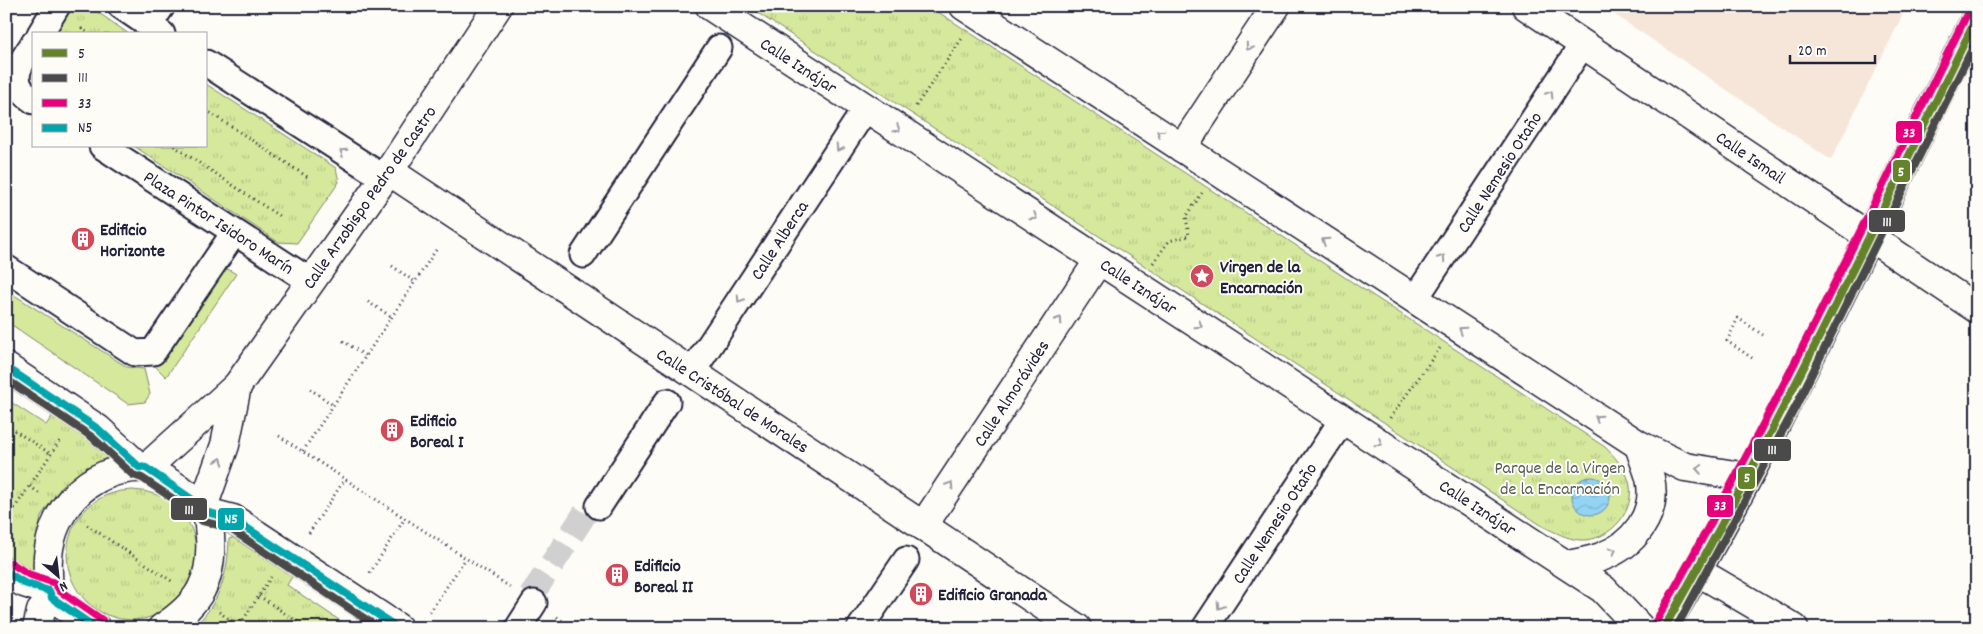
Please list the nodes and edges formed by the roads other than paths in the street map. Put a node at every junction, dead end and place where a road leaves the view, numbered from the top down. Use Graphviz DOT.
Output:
graph roads {
  1 [pos="57,6"];
  2 [pos="121,6"];
  3 [pos="498,6"];
  4 [pos="710,6"];
  5 [pos="964,6"];
  6 [pos="1276,6"];
  7 [pos="1526,6"];
  8 [pos="1977,16"];
  9 [pos="158,22"];
  10 [pos="41,32"];
  11 [pos="1583,44"];
  12 [pos="32,46"];
  13 [pos="719,48"];
  14 [pos="208,63"];
  15 [pos="32,100"];
  16 [pos="866,108"];
  17 [pos="105,148"];
  18 [pos="1182,148"];
  19 [pos="386,175"];
  20 [pos="234,233"];
  21 [pos="1868,236"];
  22 [pos="583,256"];
  23 [pos="1099,260"];
  24 [pos="6,268"];
  25 [pos="310,281"];
  26 [pos="1415,299"];
  27 [pos="1977,309"];
  28 [pos="6,367"];
  29 [pos="692,372"];
  30 [pos="237,386"];
  31 [pos="667,402"];
  32 [pos="1343,419"];
  33 [pos="1639,445"];
  34 [pos="143,468"];
  35 [pos="1747,478"];
  36 [pos="204,510"];
  37 [pos="594,513"];
  38 [pos="923,526"];
  39 [pos="906,560"];
  40 [pos="1567,566"];
  41 [pos="1697,571"];
  42 [pos="6,572"];
  43 [pos="50,595"];
  44 [pos="534,600"];
  45 [pos="37,628"];
  46 [pos="96,628"];
  47 [pos="162,628"];
  48 [pos="398,628"];
  49 [pos="518,628"];
  50 [pos="860,628"];
  51 [pos="1077,628"];
  52 [pos="1205,628"];
  53 [pos="1640,628"];
  54 [pos="1664,628"];
  55 [pos="1794,628"];
  1 -- 10 [label="street"];
  2 -- 9 [label="street"];
  3 -- 19 [label="street, Calle Arzobispo Pedro de Castro"];
  4 -- 16 [label="street, Calle Iznájar"];
  18 -- 5 [label="street, one-way"];
  6 -- 18 [label="street, one-way"];
  7 -- 11 [label="street, Calle Ismail"];
  8 -- 21 [label="street"];
  11 -- 21 [label="street, Calle Ismail"];
  26 -- 11 [label="street, Calle Nemesio Otaño, one-way"];
  12 -- 15 [label="street"];
  13 -- 22 [label="street"];
  19 -- 14 [label="street, one-way"];
  16 -- 23 [label="street, Calle Iznájar, one-way"];
  16 -- 29 [label="street, Calle Alberca, one-way"];
  17 -- 20 [label="street, Plaza Pintor Isidoro Marín"];
  26 -- 18 [label="street, one-way"];
  19 -- 25 [label="street, Calle Arzobispo Pedro de Castro"];
  19 -- 29 [label="street, Calle Cristóbal de Morales"];
  20 -- 24 [label="street"];
  20 -- 25 [label="street, Plaza Pintor Isidoro Marín"];
  21 -- 27 [label="street, Calle Ismail"];
  21 -- 35 [label="street"];
  23 -- 32 [label="street, Calle Iznájar, one-way"];
  38 -- 23 [label="street, Calle Almorávides, one-way"];
  25 -- 30 [label="street, Calle Arzobispo Pedro de Castro"];
  33 -- 26 [label="street, one-way"];
  28 -- 34 [label="street"];
  29 -- 38 [label="street, Calle Cristóbal de Morales"];
  30 -- 34 [label="street, Calle Arzobispo Pedro de Castro"];
  36 -- 30 [label="street, Calle Arzobispo Pedro de Castro, one-way"];
  31 -- 37 [label="street"];
  32 -- 40 [label="street, Calle Iznájar, one-way"];
  32 -- 52 [label="street, Calle Nemesio Otaño, one-way"];
  35 -- 33 [label="street, one-way"];
  40 -- 33 [label="street, one-way"];
  34 -- 36 [label="street"];
  34 -- 43 [label="street"];
  35 -- 41 [label="street"];
  36 -- 47 [label="street"];
  36 -- 48 [label="street"];
  38 -- 51 [label="street, Calle Cristóbal de Morales"];
  39 -- 50 [label="street"];
  40 -- 53 [label="street, Calle Iznájar"];
  41 -- 54 [label="street"];
  41 -- 55 [label="street"];
  42 -- 43 [label="street"];
  43 -- 45 [label="street"];
  43 -- 46 [label="street"];
  44 -- 49 [label="street"];
}
